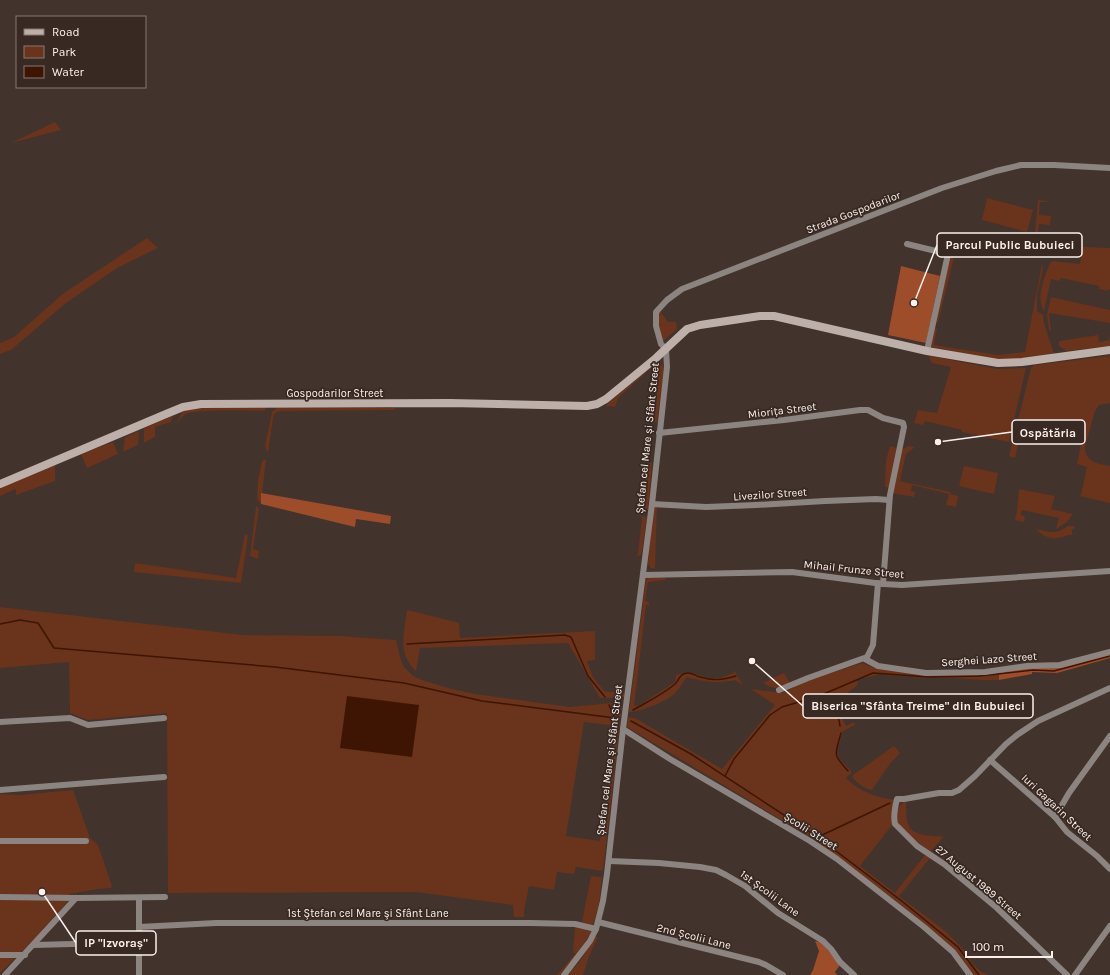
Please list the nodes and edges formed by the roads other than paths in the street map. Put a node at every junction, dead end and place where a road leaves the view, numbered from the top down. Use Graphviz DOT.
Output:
graph roads {
  1 [pos="1110,168"];
  2 [pos="906,244"];
  3 [pos="666,349"];
  4 [pos="1110,350"];
  5 [pos="927,351"];
  6 [pos="659,433"];
  7 [pos="0,484"];
  8 [pos="890,498"];
  9 [pos="652,504"];
  10 [pos="1110,571"];
  11 [pos="644,575"];
  12 [pos="881,584"];
  13 [pos="1110,652"];
  14 [pos="865,659"];
  15 [pos="1110,688"];
  16 [pos="779,690"];
  17 [pos="164,718"];
  18 [pos="0,722"];
  19 [pos="623,729"];
  20 [pos="1110,736"];
  21 [pos="990,760"];
  22 [pos="164,777"];
  23 [pos="0,790"];
  24 [pos="1055,817"];
  25 [pos="86,840"];
  26 [pos="0,841"];
  27 [pos="609,861"];
  28 [pos="1110,868"];
  29 [pos="165,896"];
  30 [pos="0,897"];
  31 [pos="76,898"];
  32 [pos="139,898"];
  33 [pos="598,922"];
  34 [pos="1110,926"];
  35 [pos="140,927"];
  36 [pos="596,928"];
  37 [pos="110,943"];
  38 [pos="34,945"];
  39 [pos="0,955"];
  40 [pos="25,955"];
  41 [pos="6,975"];
  42 [pos="139,975"];
  43 [pos="564,975"];
  44 [pos="783,975"];
  45 [pos="854,975"];
  46 [pos="970,975"];
  47 [pos="1067,975"];
  48 [pos="1075,975"];
  1 -- 3 [label="street, Strada Gospodarilor"];
  2 -- 5 [label="street"];
  3 -- 5 [label="street, Ștefan cel Mare și Sfânt Street"];
  3 -- 6 [label="street, Ștefan cel Mare și Sfânt Street"];
  3 -- 7 [label="street, Gospodarilor Street"];
  4 -- 5 [label="street, Ștefan cel Mare și Sfânt Street"];
  6 -- 8 [label="street, Miorița Street"];
  6 -- 9 [label="street, Ștefan cel Mare și Sfânt Street"];
  8 -- 9 [label="street, Livezilor Street"];
  8 -- 12 [label="street"];
  9 -- 11 [label="street, Ștefan cel Mare și Sfânt Street"];
  10 -- 12 [label="street, Mihail Frunze Street"];
  11 -- 12 [label="street, Mihail Frunze Street"];
  11 -- 19 [label="street, Ștefan cel Mare și Sfânt Street"];
  12 -- 14 [label="street"];
  13 -- 14 [label="street, Serghei Lazo Street"];
  14 -- 16 [label="street"];
  15 -- 21 [label="street"];
  17 -- 18 [label="street"];
  19 -- 27 [label="street, Ștefan cel Mare și Sfânt Street"];
  19 -- 46 [label="street, Școlii Street"];
  20 -- 24 [label="street"];
  21 -- 24 [label="street, Iuri Gagarin Street"];
  21 -- 47 [label="street, 27 August 1989 Street"];
  22 -- 23 [label="street"];
  24 -- 28 [label="street, Iuri Gagarin Street"];
  25 -- 26 [label="street"];
  27 -- 33 [label="street, Ștefan cel Mare și Sfânt Street"];
  27 -- 45 [label="street, 1st Școlii Lane"];
  29 -- 32 [label="street"];
  30 -- 31 [label="street"];
  31 -- 32 [label="street"];
  31 -- 38 [label="street"];
  32 -- 35 [label="street"];
  33 -- 36 [label="street, Ștefan cel Mare și Sfânt Street"];
  33 -- 44 [label="street, 2nd Școlii Lane"];
  34 -- 48 [label="street"];
  35 -- 36 [label="street, 1st Ştefan cel Mare şi Sfânt Lane"];
  35 -- 42 [label="street"];
  36 -- 43 [label="street, Ștefan cel Mare și Sfânt Street"];
  37 -- 38 [label="street"];
  38 -- 40 [label="street"];
  39 -- 40 [label="street"];
  40 -- 41 [label="street"];
}
